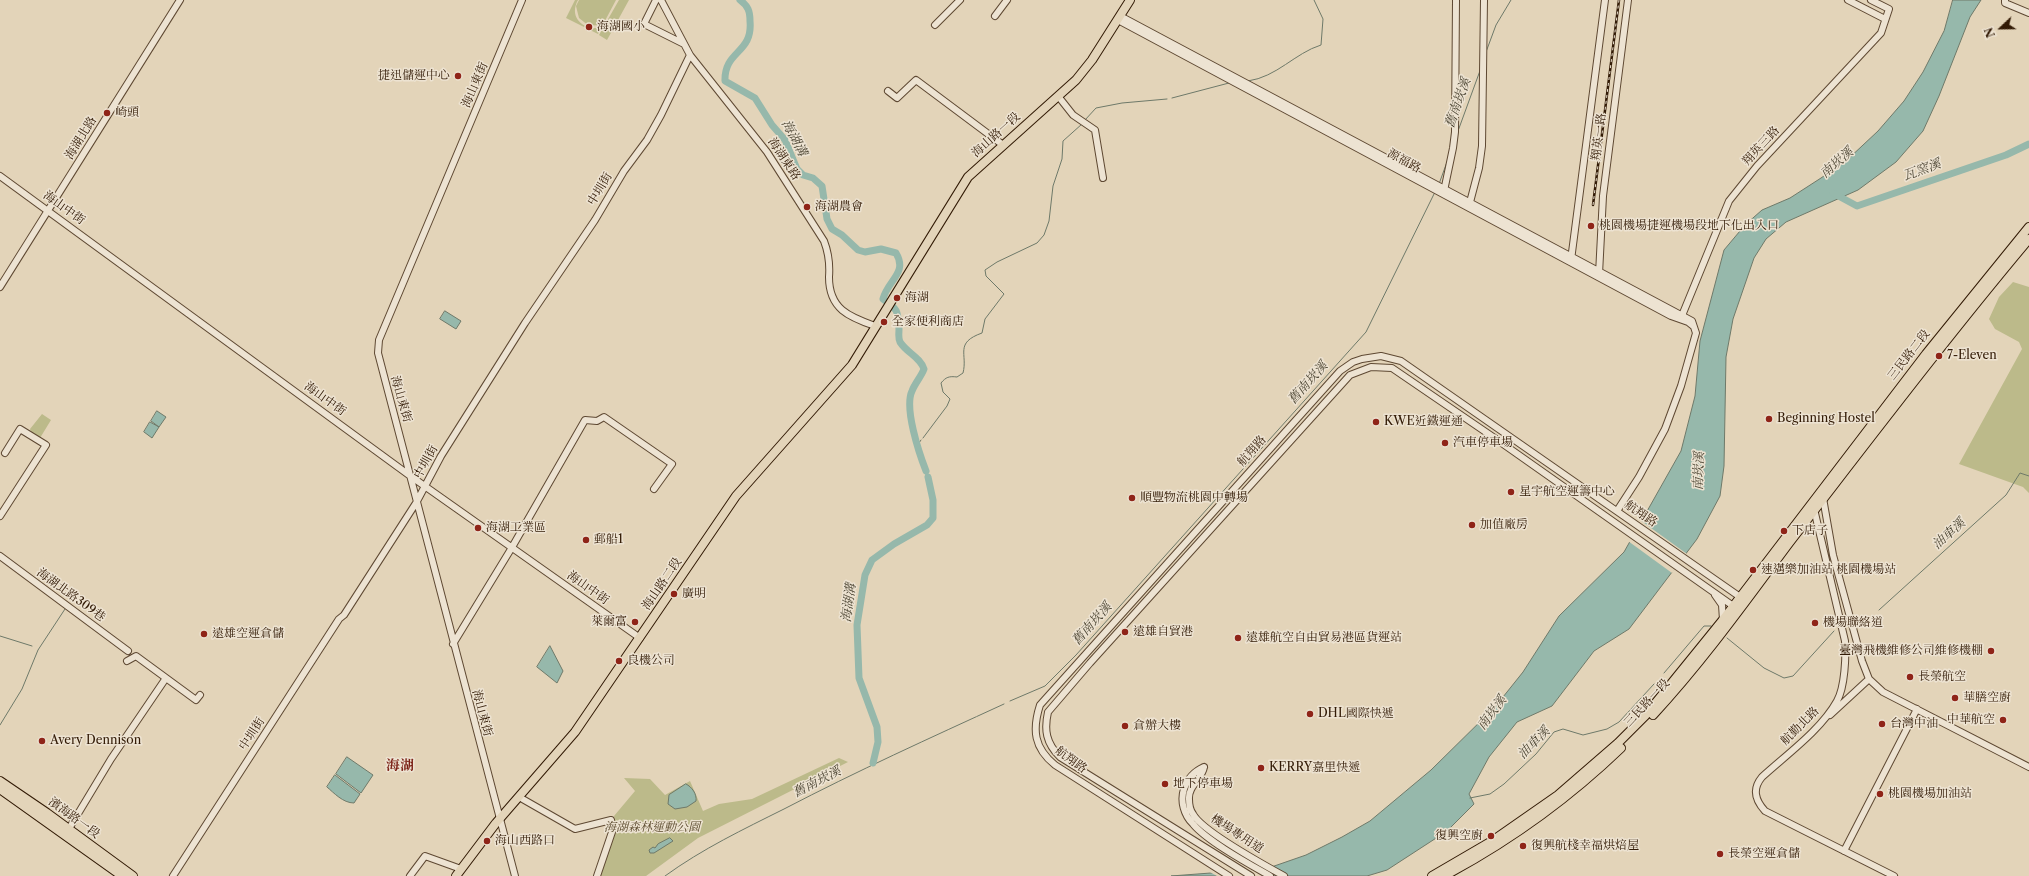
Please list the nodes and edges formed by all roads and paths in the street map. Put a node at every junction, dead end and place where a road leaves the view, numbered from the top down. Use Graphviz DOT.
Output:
graph roads {
  1 [pos="180,0"];
  2 [pos="522,0"];
  3 [pos="656,0"];
  4 [pos="661,0"];
  5 [pos="960,0"];
  6 [pos="1006,0"];
  7 [pos="1130,0"];
  8 [pos="1456,0"];
  9 [pos="1484,0"];
  10 [pos="1605,0"];
  11 [pos="1628,0"];
  12 [pos="1848,0"];
  13 [pos="1871,0"];
  14 [pos="2008,2"];
  15 [pos="2029,13"];
  16 [pos="995,16"];
  17 [pos="1119,18"];
  18 [pos="1885,19"];
  19 [pos="934,25"];
  20 [pos="684,44"];
  21 [pos="690,55"];
  22 [pos="888,91"];
  23 [pos="1058,96"];
  24 [pos="1003,145"];
  25 [pos="0,176"];
  26 [pos="1103,178"];
  27 [pos="1444,192"];
  28 [pos="1469,205"];
  29 [pos="48,210"];
  30 [pos="2029,227"];
  31 [pos="2029,239"];
  32 [pos="1571,259"];
  33 [pos="1599,274"];
  34 [pos="0,287"];
  35 [pos="890,303"];
  36 [pos="1682,317"];
  37 [pos="875,326"];
  38 [pos="5,454"];
  39 [pos="409,475"];
  40 [pos="425,487"];
  41 [pos="654,489"];
  42 [pos="1821,490"];
  43 [pos="1823,499"];
  44 [pos="1812,502"];
  45 [pos="416,503"];
  46 [pos="1814,511"];
  47 [pos="1619,513"];
  48 [pos="0,516"];
  49 [pos="511,549"];
  50 [pos="0,556"];
  51 [pos="1712,591"];
  52 [pos="1744,600"];
  53 [pos="1736,609"];
  54 [pos="1722,621"];
  55 [pos="640,638"];
  56 [pos="453,644"];
  57 [pos="128,651"];
  58 [pos="127,661"];
  59 [pos="166,678"];
  60 [pos="1869,679"];
  61 [pos="200,695"];
  62 [pos="1917,709"];
  63 [pos="1824,720"];
  64 [pos="2029,766"];
  65 [pos="0,781"];
  66 [pos="4,789"];
  67 [pos="518,797"];
  68 [pos="499,820"];
  69 [pos="67,832"];
  70 [pos="1844,851"];
  71 [pos="461,869"];
  72 [pos="122,876"];
  73 [pos="133,876"];
  74 [pos="173,876"];
  75 [pos="410,876"];
  76 [pos="456,876"];
  77 [pos="515,876"];
  78 [pos="597,876"];
  79 [pos="1229,876"];
  80 [pos="1251,876"];
  81 [pos="1270,876"];
  82 [pos="1284,876"];
  83 [pos="1432,876"];
  84 [pos="1444,876"];
  85 [pos="1894,876"];
  1 -- 29 [label="street, 海湖北路"];
  2 -- 39 [label="street, 海山東街"];
  3 -- 20 [label="street"];
  4 -- 20 [label="street, 海湖東路"];
  5 -- 19 [label="street"];
  6 -- 16 [label="street"];
  7 -- 17 [label="main road, 海山路一段"];
  8 -- 27 [label="street"];
  9 -- 28 [label="street"];
  10 -- 32 [label="street, 翔英一路"];
  11 -- 33 [label="street, 翔英一路"];
  12 -- 18 [label="street"];
  13 -- 18 [label="street, 翔英三路"];
  14 -- 15 [label="street"];
  17 -- 23 [label="main road, 海山路一段"];
  17 -- 27 [label="street, 源福路"];
  18 -- 36 [label="street, 翔英三路"];
  20 -- 21 [label="street, 海湖東路"];
  21 -- 37 [label="street, 海湖東路"];
  21 -- 40 [label="street, 中圳街"];
  22 -- 24 [label="street"];
  23 -- 24 [label="main road, 海山路一段"];
  23 -- 26 [label="street"];
  24 -- 35 [label="main road, 海山路一段"];
  25 -- 29 [label="street, 海山中街"];
  27 -- 28 [label="street, 源福路"];
  28 -- 32 [label="street, 源福路"];
  29 -- 34 [label="street, 海湖北路"];
  29 -- 39 [label="street, 海山中街"];
  30 -- 42 [label="main road, 三民路二段"];
  31 -- 43 [label="main road, 三民路二段"];
  32 -- 33 [label="street, 源福路"];
  33 -- 36 [label="street, 源福路"];
  35 -- 37 [label="main road, 海山路二段"];
  36 -- 47 [label="street"];
  37 -- 55 [label="main road, 海山路二段"];
  38 -- 48 [label="street"];
  39 -- 40 [label="street, 海山中街"];
  39 -- 45 [label="street, 海山東街"];
  40 -- 45 [label="street, 中圳街"];
  40 -- 49 [label="street, 海山中街"];
  41 -- 49 [label="street"];
  42 -- 43 [label="street"];
  42 -- 44 [label="main road, 三民路二段"];
  43 -- 46 [label="main road, 三民路一段"];
  43 -- 60 [label="street"];
  44 -- 46 [label="street, 航勤北路"];
  44 -- 52 [label="main road, 三民路一段"];
  45 -- 56 [label="street, 海山東街"];
  45 -- 74 [label="street, 中圳街"];
  46 -- 52 [label="main road, 三民路一段"];
  46 -- 63 [label="street, 航勤北路"];
  47 -- 52 [label="street, 航翔路"];
  47 -- 79 [label="street, 航翔路"];
  49 -- 55 [label="street, 海山中街"];
  49 -- 56 [label="street"];
  50 -- 57 [label="street, 海湖北路309巷"];
  51 -- 53 [label="street, 航翔路"];
  51 -- 54 [label="street"];
  51 -- 80 [label="street, 航翔路"];
  52 -- 53 [label="main road, 三民路一段"];
  53 -- 54 [label="main road, 三民路一段"];
  53 -- 84 [label="main road, 三民路一段"];
  54 -- 83 [label="main road, 三民路一段"];
  55 -- 67 [label="main road, 海山路二段"];
  56 -- 68 [label="street, 海山東街"];
  58 -- 59 [label="street"];
  59 -- 61 [label="street"];
  59 -- 69 [label="street"];
  60 -- 62 [label="street"];
  60 -- 63 [label="street"];
  62 -- 64 [label="street"];
  62 -- 70 [label="street"];
  63 -- 70 [label="street, 航勤北路"];
  65 -- 66 [label="main road, 濱海路一段"];
  66 -- 69 [label="main road, 濱海路一段"];
  67 -- 68 [label="main road, 海山路二段"];
  67 -- 78 [label="street"];
  68 -- 71 [label="main road, 海山路二段"];
  68 -- 77 [label="street, 海山東街"];
  69 -- 72 [label="main road, 濱海路一段"];
  69 -- 73 [label="main road, 濱海路一段"];
  70 -- 85 [label="street, 航勤北路"];
  71 -- 75 [label="street"];
  71 -- 76 [label="main road, 海山路二段"];
  81 -- 82 [label="street, 機場專用道"];
}
